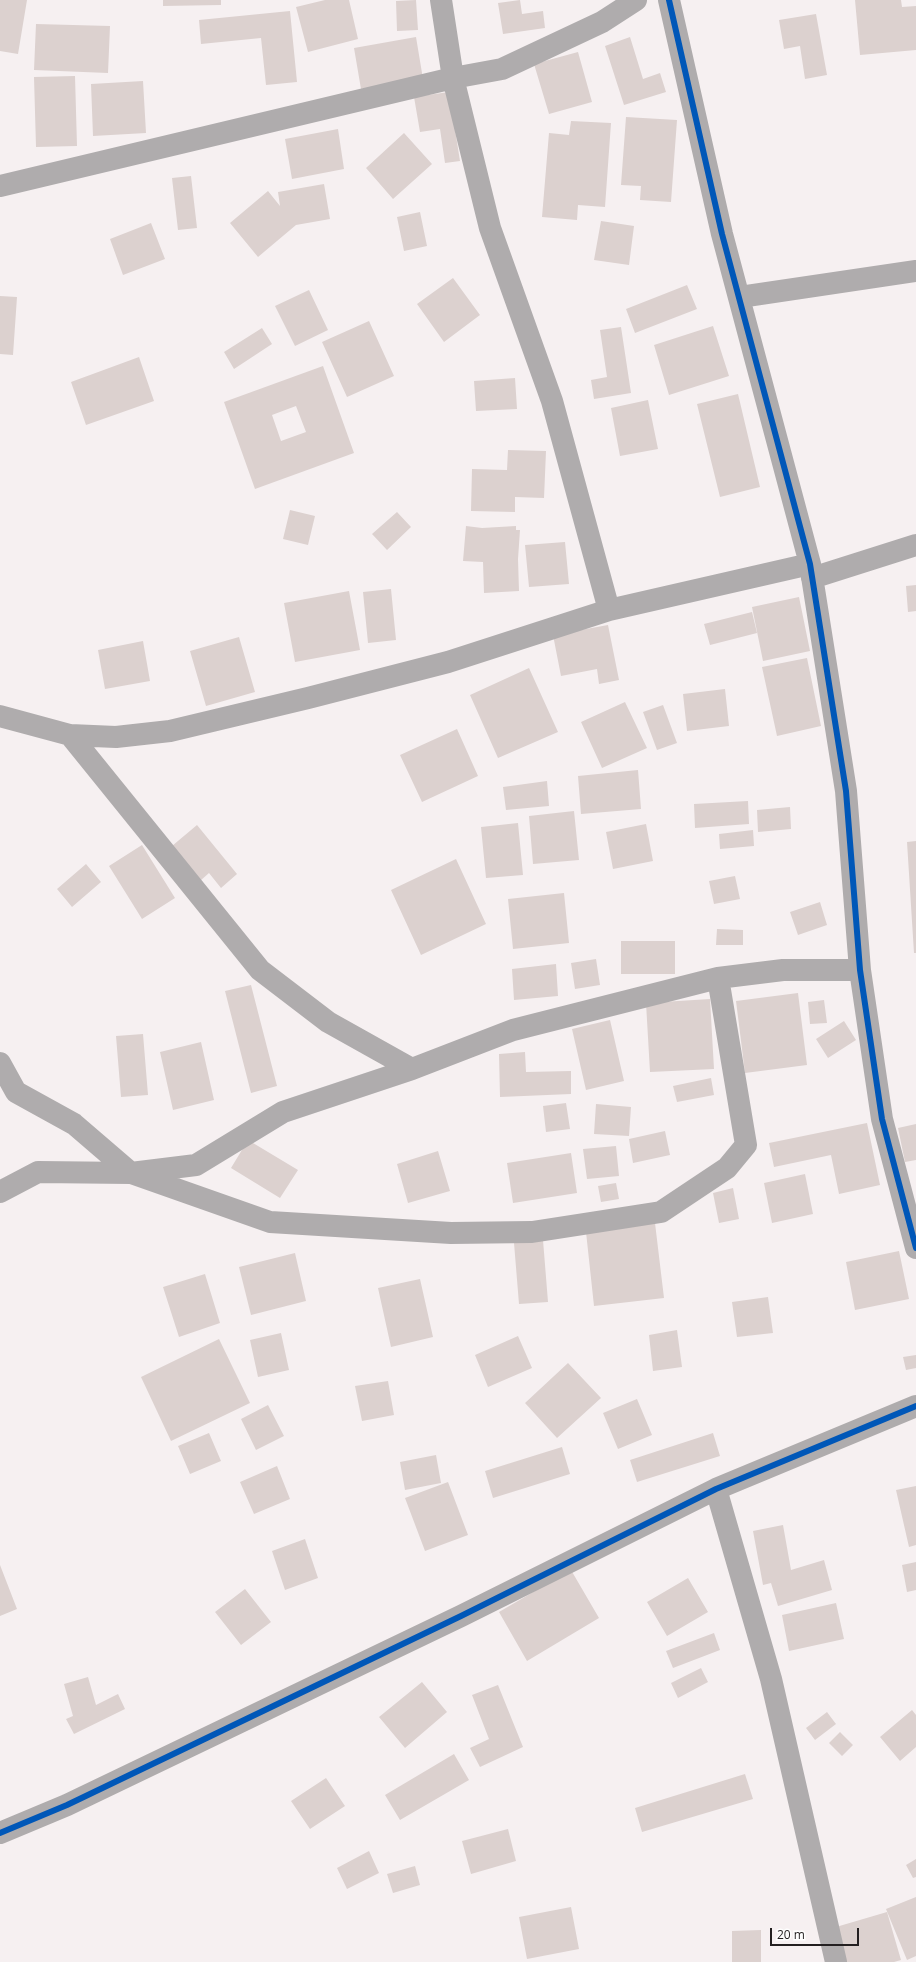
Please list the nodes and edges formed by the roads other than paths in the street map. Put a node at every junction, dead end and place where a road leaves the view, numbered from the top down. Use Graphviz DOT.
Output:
graph roads {
  1 [pos="441,0"];
  2 [pos="636,0"];
  3 [pos="669,0"];
  4 [pos="453,78"];
  5 [pos="0,186"];
  6 [pos="916,270"];
  7 [pos="740,297"];
  8 [pos="916,545"];
  9 [pos="811,571"];
  10 [pos="609,610"];
  11 [pos="0,716"];
  12 [pos="70,735"];
  13 [pos="860,970"];
  14 [pos="718,978"];
  15 [pos="0,1063"];
  16 [pos="412,1069"];
  17 [pos="131,1173"];
  18 [pos="0,1192"];
  19 [pos="916,1248"];
  20 [pos="916,1406"];
  21 [pos="716,1489"];
  22 [pos="0,1833"];
  23 [pos="836,1962"];
  1 -- 4 [label="street"];
  2 -- 4 [label="street"];
  3 -- 7 [label="street"];
  4 -- 5 [label="street"];
  4 -- 10 [label="street"];
  6 -- 7 [label="street"];
  7 -- 9 [label="street"];
  8 -- 9 [label="street"];
  9 -- 10 [label="street"];
  9 -- 13 [label="street"];
  10 -- 12 [label="street"];
  11 -- 12 [label="street"];
  12 -- 16 [label="street"];
  13 -- 14 [label="street"];
  13 -- 19 [label="street"];
  14 -- 16 [label="street"];
  14 -- 17 [label="street"];
  15 -- 17 [label="street"];
  16 -- 17 [label="street"];
  17 -- 18 [label="street"];
  20 -- 21 [label="street"];
  21 -- 22 [label="street"];
  21 -- 23 [label="street"];
}
